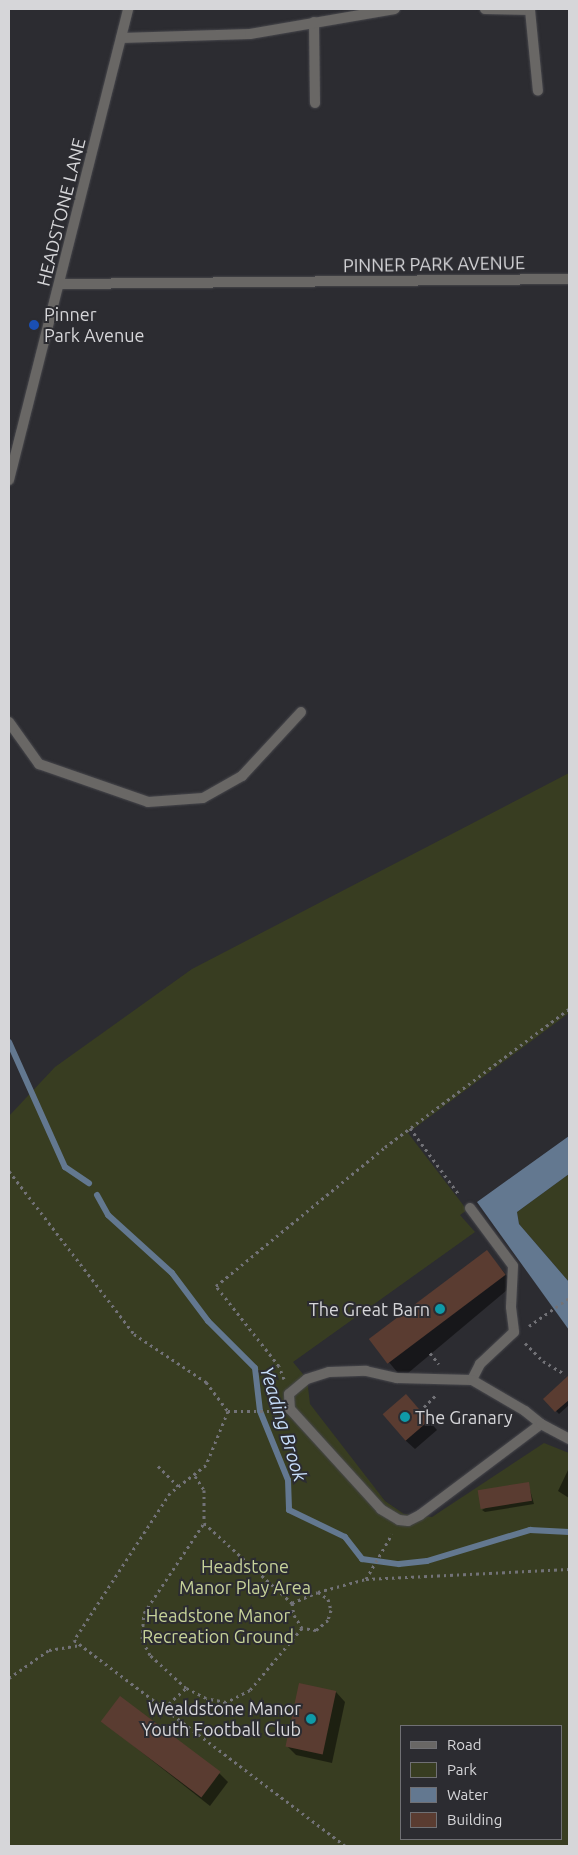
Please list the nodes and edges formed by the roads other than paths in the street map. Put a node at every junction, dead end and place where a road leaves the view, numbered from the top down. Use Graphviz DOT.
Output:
graph roads {
  1 [pos="128,9"];
  2 [pos="395,9"];
  3 [pos="485,9"];
  4 [pos="530,9"];
  5 [pos="314,22"];
  6 [pos="121,38"];
  7 [pos="538,90"];
  8 [pos="315,102"];
  9 [pos="569,279"];
  10 [pos="60,284"];
  11 [pos="9,480"];
  12 [pos="301,712"];
  13 [pos="9,722"];
  14 [pos="470,1208"];
  15 [pos="472,1380"];
  16 [pos="541,1424"];
  17 [pos="569,1439"];
  1 -- 6 [label="street, HEADSTONE LANE"];
  2 -- 5 [label="street"];
  3 -- 4 [label="street"];
  4 -- 7 [label="street"];
  5 -- 6 [label="street"];
  5 -- 8 [label="street"];
  6 -- 10 [label="street, HEADSTONE LANE"];
  9 -- 10 [label="street, PINNER PARK AVENUE"];
  10 -- 11 [label="street, HEADSTONE LANE"];
  12 -- 13 [label="street"];
  14 -- 15 [label="street"];
  15 -- 16 [label="street"];
  15 -- 16 [label="street"];
  16 -- 17 [label="street"];
}
